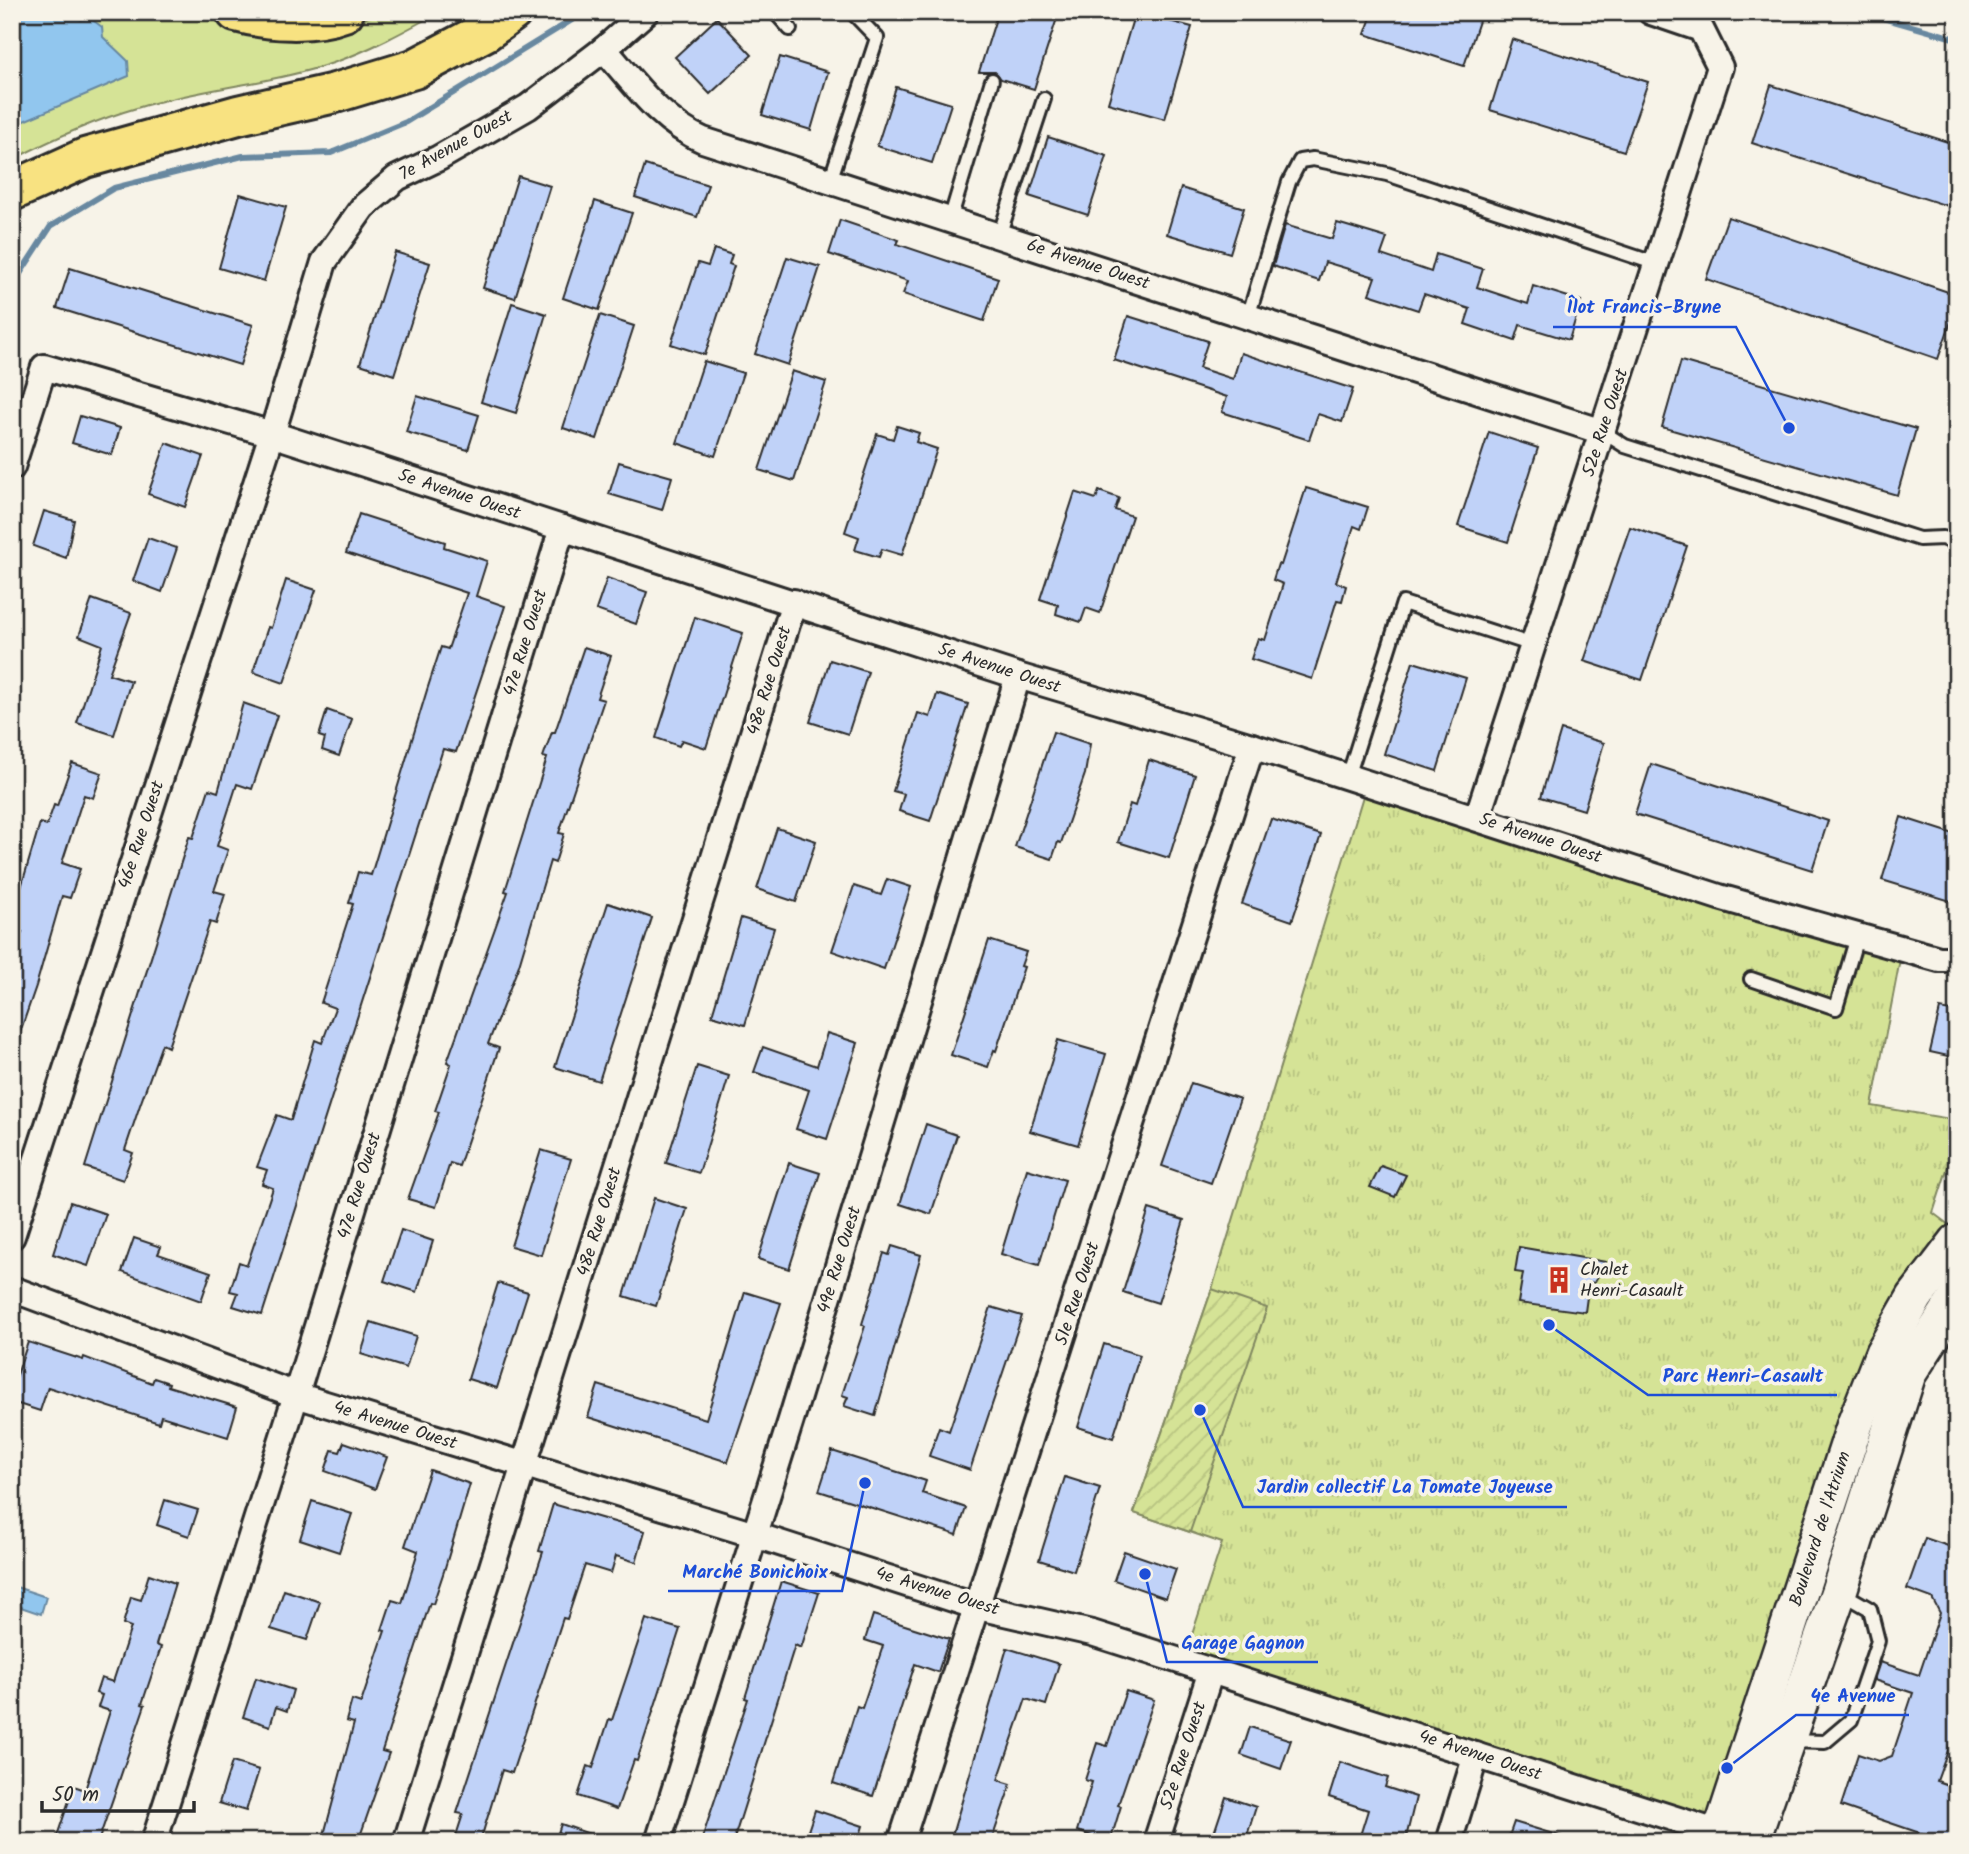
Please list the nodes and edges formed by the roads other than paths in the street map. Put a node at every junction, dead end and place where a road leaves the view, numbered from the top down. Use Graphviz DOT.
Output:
graph roads {
  1 [pos="236,12"];
  2 [pos="344,12"];
  3 [pos="467,12"];
  4 [pos="512,12"];
  5 [pos="646,12"];
  6 [pos="775,12"];
  7 [pos="852,12"];
  8 [pos="1651,12"];
  9 [pos="790,29"];
  10 [pos="604,49"];
  11 [pos="992,80"];
  12 [pos="335,93"];
  13 [pos="1044,99"];
  14 [pos="830,181"];
  15 [pos="12,191"];
  16 [pos="950,220"];
  17 [pos="999,236"];
  18 [pos="1657,264"];
  19 [pos="1248,317"];
  20 [pos="1604,432"];
  21 [pos="272,434"];
  22 [pos="12,467"];
  23 [pos="562,528"];
  24 [pos="1957,544"];
  25 [pos="794,602"];
  26 [pos="1532,645"];
  27 [pos="1018,676"];
  28 [pos="1252,746"];
  29 [pos="1348,777"];
  30 [pos="1477,818"];
  31 [pos="1857,937"];
  32 [pos="1957,960"];
  33 [pos="1751,979"];
  34 [pos="12,1236"];
  35 [pos="1957,1242"];
  36 [pos="12,1289"];
  37 [pos="1957,1298"];
  38 [pos="296,1395"];
  39 [pos="523,1466"];
  40 [pos="755,1535"];
  41 [pos="1839,1591"];
  42 [pos="978,1607"];
  43 [pos="1211,1671"];
  44 [pos="1788,1741"];
  45 [pos="1476,1755"];
  46 [pos="1734,1840"];
  47 [pos="154,1842"];
  48 [pos="406,1842"];
  49 [pos="658,1842"];
  50 [pos="901,1842"];
  51 [pos="1156,1842"];
  52 [pos="1449,1842"];
  1 -- 2 [label="highway"];
  3 -- 12 [label="highway"];
  4 -- 12 [label="highway"];
  5 -- 10 [label="street, 7e Avenue Ouest"];
  6 -- 9 [label="lane"];
  7 -- 14 [label="lane"];
  8 -- 18 [label="street, 52e Rue Ouest"];
  10 -- 14 [label="street, 6e Avenue Ouest"];
  10 -- 21 [label="street, 7e Avenue Ouest"];
  11 -- 16 [label="lane"];
  12 -- 15 [label="highway"];
  13 -- 17 [label="lane"];
  14 -- 16 [label="street, 6e Avenue Ouest"];
  16 -- 17 [label="street, 6e Avenue Ouest"];
  17 -- 19 [label="street, 6e Avenue Ouest"];
  18 -- 19 [label="lane"];
  18 -- 20 [label="street, 52e Rue Ouest"];
  19 -- 20 [label="street, 6e Avenue Ouest"];
  20 -- 24 [label="lane"];
  20 -- 26 [label="street, 52e Rue Ouest"];
  21 -- 22 [label="street, 5e Avenue Ouest"];
  21 -- 23 [label="street, 5e Avenue Ouest"];
  21 -- 34 [label="street, 46e Rue Ouest"];
  23 -- 25 [label="street, 5e Avenue Ouest"];
  23 -- 38 [label="street, 47e Rue Ouest"];
  25 -- 27 [label="street, 5e Avenue Ouest"];
  25 -- 39 [label="street, 48e Rue Ouest"];
  26 -- 29 [label="lane"];
  26 -- 30 [label="street, 52e Rue Ouest"];
  27 -- 28 [label="street, 5e Avenue Ouest"];
  27 -- 40 [label="street, 49e Rue Ouest"];
  28 -- 29 [label="street, 5e Avenue Ouest"];
  28 -- 42 [label="street, 51e Rue Ouest"];
  29 -- 30 [label="street, 5e Avenue Ouest"];
  30 -- 31 [label="street, 5e Avenue Ouest"];
  31 -- 32 [label="street, 5e Avenue Ouest"];
  31 -- 33 [label="lane"];
  35 -- 46 [label="street, Boulevard de l'Atrium"];
  36 -- 38 [label="street, 4e Avenue Ouest"];
  37 -- 41 [label="street, Boulevard de l'Atrium"];
  38 -- 39 [label="street, 4e Avenue Ouest"];
  38 -- 47 [label="street, 47e Rue Ouest"];
  39 -- 40 [label="street, 4e Avenue Ouest"];
  39 -- 48 [label="street, 48e Rue Ouest"];
  40 -- 42 [label="street, 4e Avenue Ouest"];
  40 -- 49 [label="street, 49e Rue Ouest"];
  41 -- 44 [label="street, Boulevard de l'Atrium"];
  41 -- 44 [label="lane"];
  42 -- 43 [label="street, 4e Avenue Ouest"];
  42 -- 50 [label="street, 51e Rue Ouest"];
  43 -- 45 [label="street, 4e Avenue Ouest"];
  43 -- 51 [label="street, 52e Rue Ouest"];
  44 -- 46 [label="street, Boulevard de l'Atrium"];
  45 -- 46 [label="street, 4e Avenue Ouest"];
  45 -- 52 [label="street"];
}
